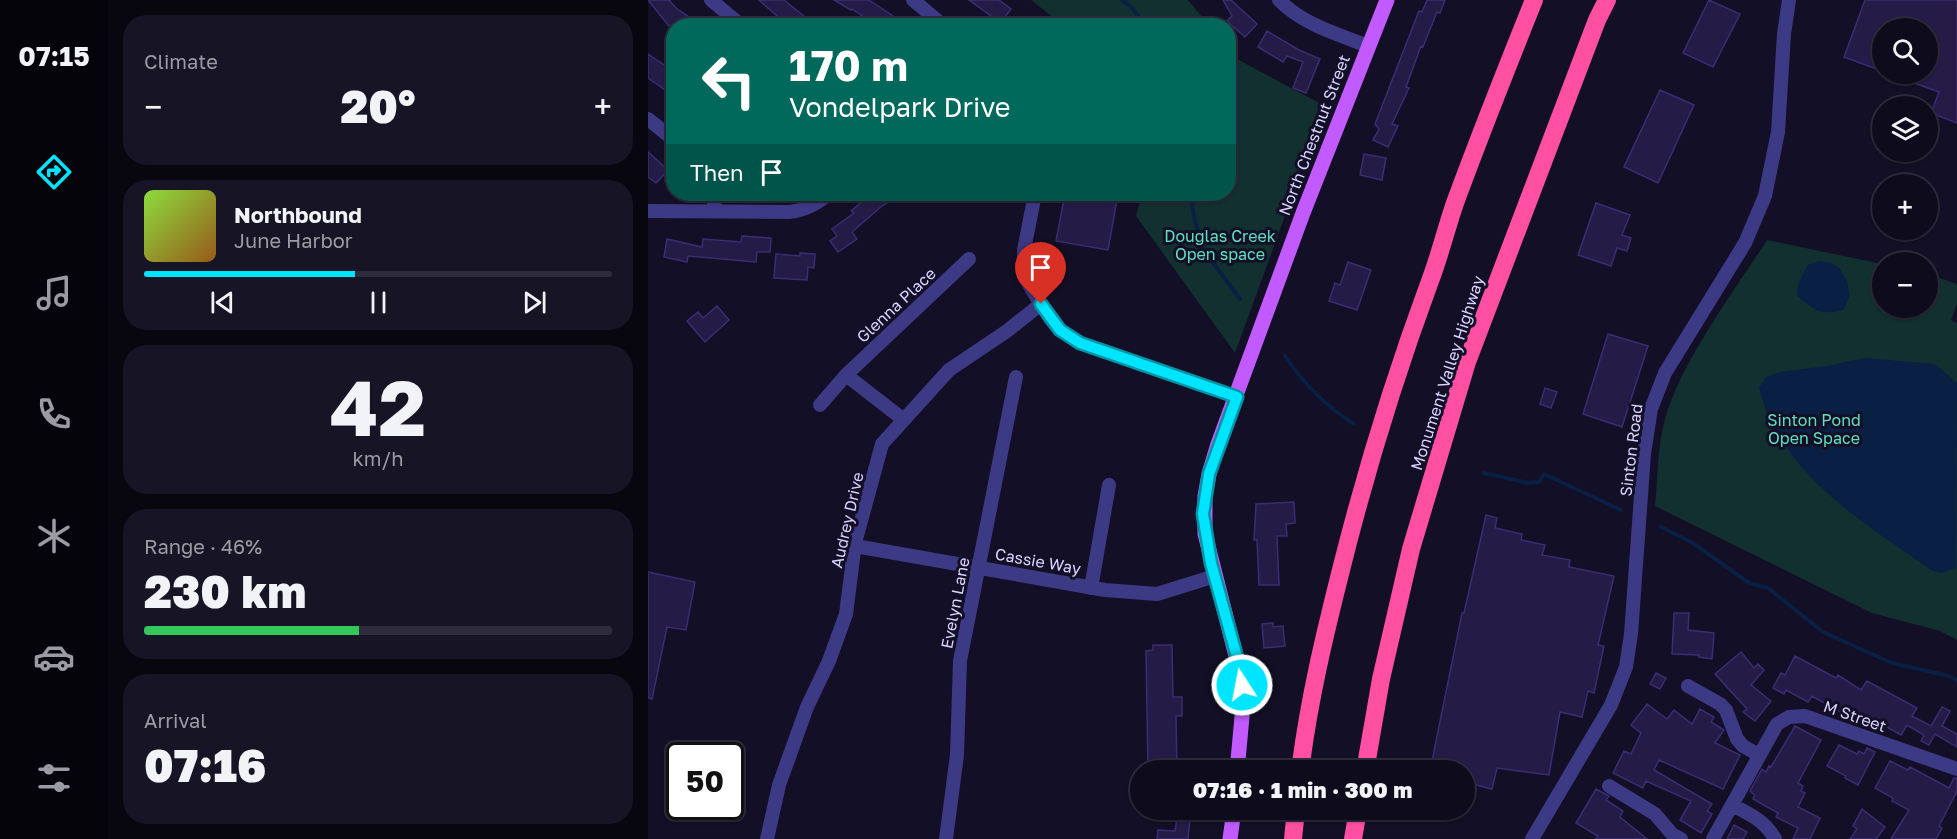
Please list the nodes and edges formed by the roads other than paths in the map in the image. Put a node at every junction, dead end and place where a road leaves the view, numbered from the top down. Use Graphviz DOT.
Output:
graph roads {
  1 [pos="711,0"];
  2 [pos="913,0"];
  3 [pos="1279,0"];
  4 [pos="1387,0"];
  5 [pos="1534,0"];
  6 [pos="1607,0"];
  7 [pos="1789,0"];
  8 [pos="732,18"];
  9 [pos="934,18"];
  10 [pos="1368,46"];
  11 [pos="648,119"];
  12 [pos="666,134"];
  13 [pos="714,201"];
  14 [pos="819,201"];
  15 [pos="1034,201"];
  16 [pos="648,211"];
  17 [pos="716,211"];
  18 [pos="969,259"];
  19 [pos="1041,304"];
  20 [pos="846,375"];
  21 [pos="1016,377"];
  22 [pos="1237,397"];
  23 [pos="820,405"];
  24 [pos="904,420"];
  25 [pos="1109,485"];
  26 [pos="855,546"];
  27 [pos="979,567"];
  28 [pos="1215,576"];
  29 [pos="1090,588"];
  30 [pos="1688,686"];
  31 [pos="1760,755"];
  32 [pos="1238,760"];
  33 [pos="1301,760"];
  34 [pos="1367,760"];
  35 [pos="1957,770"];
  36 [pos="1609,786"];
  37 [pos="1732,805"];
  38 [pos="1233,820"];
  39 [pos="1295,820"];
  40 [pos="1356,820"];
  41 [pos="767,839"];
  42 [pos="946,839"];
  43 [pos="1230,839"];
  44 [pos="1293,839"];
  45 [pos="1353,839"];
  46 [pos="1532,839"];
  47 [pos="1681,839"];
  48 [pos="1713,839"];
  49 [pos="1775,839"];
  1 -- 8 [label="street"];
  2 -- 9 [label="street"];
  3 -- 10 [label="street"];
  4 -- 10 [label="main road, North Chestnut Street"];
  5 -- 33 [label="highway"];
  6 -- 34 [label="highway, Monument Valley Highway"];
  7 -- 46 [label="street, Sinton Road"];
  10 -- 22 [label="main road, North Chestnut Street"];
  11 -- 12 [label="street"];
  13 -- 17 [label="street"];
  14 -- 17 [label="street"];
  15 -- 19 [label="street"];
  16 -- 17 [label="street"];
  18 -- 20 [label="street, Glenna Place"];
  19 -- 22 [label="street"];
  19 -- 24 [label="street, Audrey Drive"];
  20 -- 23 [label="street, Glenna Place"];
  20 -- 24 [label="street"];
  21 -- 27 [label="street, Evelyn Lane"];
  22 -- 28 [label="main road, North Chestnut Street"];
  24 -- 26 [label="street, Audrey Drive"];
  25 -- 29 [label="street"];
  26 -- 27 [label="street, Cassie Way"];
  26 -- 41 [label="street, Audrey Drive"];
  27 -- 29 [label="street, Cassie Way"];
  27 -- 42 [label="street, Evelyn Lane"];
  28 -- 29 [label="street, Cassie Way"];
  28 -- 32 [label="main road, North Chestnut Street"];
  30 -- 31 [label="street"];
  31 -- 35 [label="street, M Street"];
  31 -- 37 [label="street, M Street"];
  36 -- 47 [label="street"];
  37 -- 48 [label="street, M Street"];
  37 -- 49 [label="street"];
  38 -- 43 [label="main road"];
  39 -- 44 [label="highway"];
  40 -- 45 [label="highway"];
}
